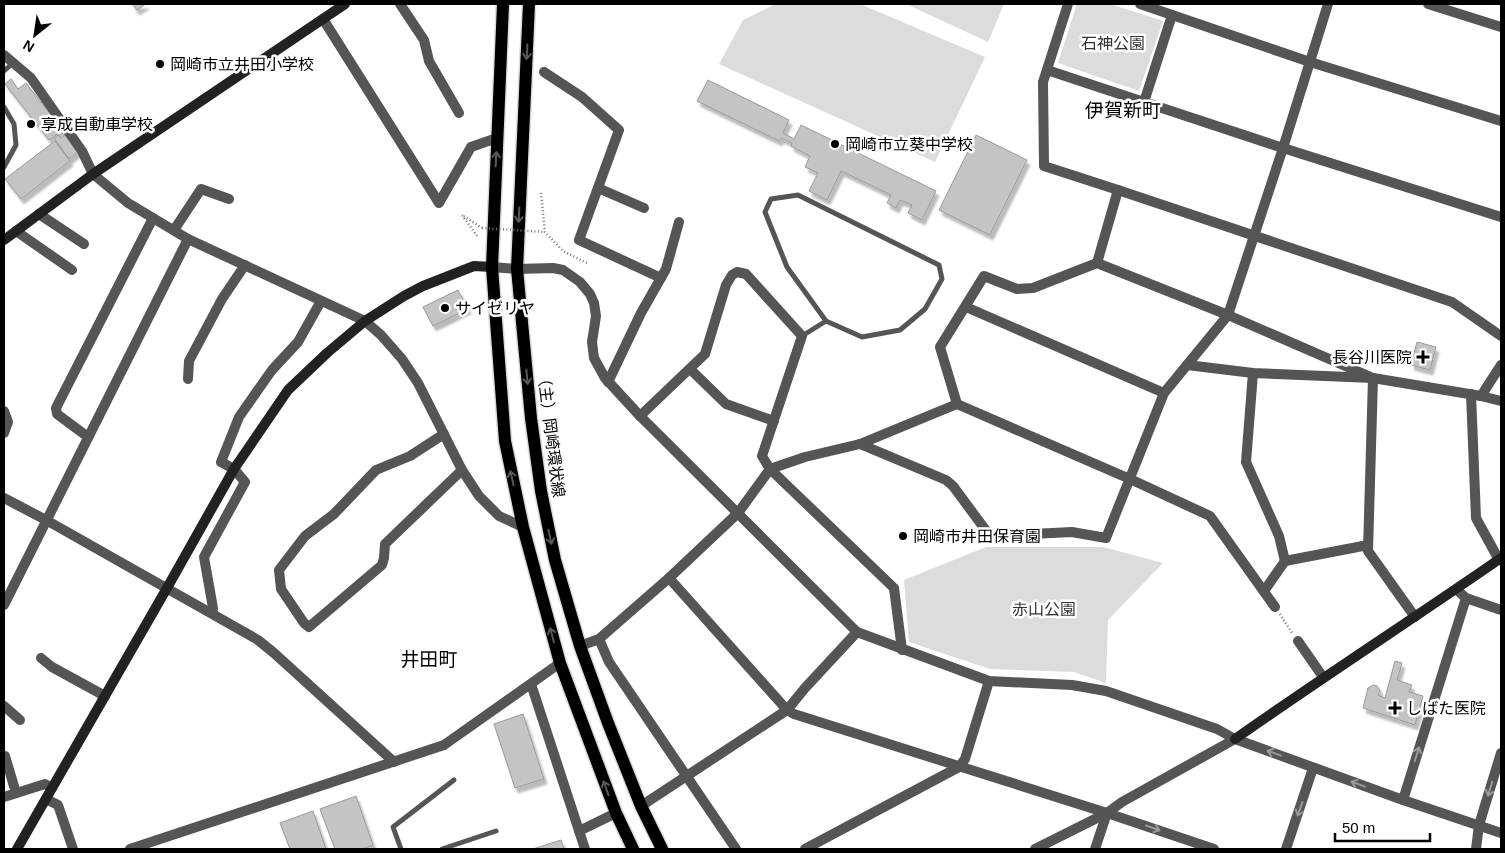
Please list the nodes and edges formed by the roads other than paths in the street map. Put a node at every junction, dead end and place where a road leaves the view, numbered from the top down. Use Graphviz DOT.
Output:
graph roads {
  1 [pos="345,4"];
  2 [pos="400,4"];
  3 [pos="503,4"];
  4 [pos="529,4"];
  5 [pos="1068,4"];
  6 [pos="1140,4"];
  7 [pos="1328,4"];
  8 [pos="1428,4"];
  9 [pos="1172,15"];
  10 [pos="323,19"];
  11 [pos="1501,26"];
  12 [pos="4,54"];
  13 [pos="13,62"];
  14 [pos="1310,62"];
  15 [pos="1047,70"];
  16 [pos="4,71"];
  17 [pos="544,72"];
  18 [pos="1144,102"];
  19 [pos="4,107"];
  20 [pos="459,113"];
  21 [pos="1501,121"];
  22 [pos="497,138"];
  23 [pos="1283,148"];
  24 [pos="4,166"];
  25 [pos="93,174"];
  26 [pos="598,188"];
  27 [pos="1118,190"];
  28 [pos="229,199"];
  29 [pos="644,208"];
  30 [pos="39,214"];
  31 [pos="1501,217"];
  32 [pos="153,218"];
  33 [pos="679,222"];
  34 [pos="174,230"];
  35 [pos="16,231"];
  36 [pos="1253,235"];
  37 [pos="188,239"];
  38 [pos="4,240"];
  39 [pos="84,244"];
  40 [pos="1097,263"];
  41 [pos="245,266"];
  42 [pos="492,267"];
  43 [pos="517,269"];
  44 [pos="72,270"];
  45 [pos="661,278"];
  46 [pos="321,301"];
  47 [pos="966,307"];
  48 [pos="1228,315"];
  49 [pos="365,321"];
  50 [pos="826,321"];
  51 [pos="802,336"];
  52 [pos="1501,336"];
  53 [pos="1187,365"];
  54 [pos="1501,365"];
  55 [pos="690,369"];
  56 [pos="1253,374"];
  57 [pos="1373,378"];
  58 [pos="188,379"];
  59 [pos="608,382"];
  60 [pos="1164,393"];
  61 [pos="1476,395"];
  62 [pos="1501,401"];
  63 [pos="957,404"];
  64 [pos="4,411"];
  65 [pos="640,416"];
  66 [pos="774,421"];
  67 [pos="4,433"];
  68 [pos="444,434"];
  69 [pos="88,437"];
  70 [pos="860,444"];
  71 [pos="234,469"];
  72 [pos="770,469"];
  73 [pos="462,470"];
  74 [pos="1130,478"];
  75 [pos="4,498"];
  76 [pos="738,513"];
  77 [pos="46,520"];
  78 [pos="523,527"];
  79 [pos="1368,545"];
  80 [pos="1500,559"];
  81 [pos="1286,560"];
  82 [pos="669,578"];
  83 [pos="167,588"];
  84 [pos="1457,590"];
  85 [pos="1264,591"];
  86 [pos="1466,598"];
  87 [pos="4,605"];
  88 [pos="1275,607"];
  89 [pos="1501,610"];
  90 [pos="212,613"];
  91 [pos="1415,617"];
  92 [pos="857,632"];
  93 [pos="599,639"];
  94 [pos="1298,641"];
  95 [pos="580,646"];
  96 [pos="902,650"];
  97 [pos="41,658"];
  98 [pos="560,663"];
  99 [pos="1323,676"];
  100 [pos="989,681"];
  101 [pos="531,684"];
  102 [pos="105,696"];
  103 [pos="4,706"];
  104 [pos="787,710"];
  105 [pos="20,720"];
  106 [pos="1235,739"];
  107 [pos="1501,753"];
  108 [pos="5,756"];
  109 [pos="394,762"];
  110 [pos="959,767"];
  111 [pos="1313,768"];
  112 [pos="686,776"];
  113 [pos="454,780"];
  114 [pos="52,788"];
  115 [pos="16,793"];
  116 [pos="4,797"];
  117 [pos="46,799"];
  118 [pos="1403,800"];
  119 [pos="641,806"];
  120 [pos="616,813"];
  121 [pos="1107,813"];
  122 [pos="1479,825"];
  123 [pos="496,831"];
  124 [pos="579,831"];
  125 [pos="1501,833"];
  126 [pos="17,849"];
  127 [pos="73,849"];
  128 [pos="130,849"];
  129 [pos="400,849"];
  130 [pos="442,849"];
  131 [pos="586,849"];
  132 [pos="632,849"];
  133 [pos="662,849"];
  134 [pos="736,849"];
  135 [pos="805,849"];
  136 [pos="1035,849"];
  137 [pos="1095,849"];
  138 [pos="1214,849"];
  139 [pos="1286,849"];
  140 [pos="1476,849"];
  1 -- 10 [label="street"];
  2 -- 20 [label="street"];
  3 -- 22 [label="main road"];
  4 -- 43 [label="main road, （主）岡崎環状線, one-way"];
  5 -- 15 [label="street"];
  6 -- 9 [label="street"];
  7 -- 14 [label="street"];
  8 -- 11 [label="street"];
  9 -- 14 [label="street"];
  9 -- 18 [label="street"];
  10 -- 22 [label="street"];
  10 -- 25 [label="street"];
  12 -- 13 [label="street"];
  13 -- 16 [label="lane"];
  13 -- 25 [label="street"];
  14 -- 21 [label="street"];
  14 -- 23 [label="street"];
  15 -- 18 [label="street"];
  15 -- 27 [label="street"];
  17 -- 26 [label="street"];
  18 -- 23 [label="street"];
  19 -- 24 [label="lane"];
  42 -- 22 [label="main road, one-way"];
  23 -- 31 [label="street"];
  23 -- 36 [label="street"];
  25 -- 30 [label="street"];
  25 -- 32 [label="street"];
  26 -- 29 [label="street"];
  26 -- 45 [label="street"];
  27 -- 36 [label="street"];
  27 -- 40 [label="street"];
  28 -- 34 [label="street"];
  30 -- 35 [label="street"];
  30 -- 39 [label="street"];
  32 -- 34 [label="street"];
  32 -- 69 [label="street"];
  33 -- 45 [label="street"];
  34 -- 37 [label="street"];
  35 -- 38 [label="street"];
  35 -- 44 [label="street"];
  36 -- 48 [label="street"];
  36 -- 52 [label="street"];
  37 -- 41 [label="street"];
  37 -- 69 [label="street"];
  40 -- 47 [label="street"];
  40 -- 48 [label="street"];
  41 -- 46 [label="street"];
  41 -- 58 [label="street"];
  42 -- 43 [label="street"];
  42 -- 49 [label="street"];
  78 -- 42 [label="main road, one-way"];
  43 -- 59 [label="street"];
  43 -- 95 [label="main road, （主）岡崎環状線, one-way"];
  45 -- 59 [label="street"];
  46 -- 49 [label="street"];
  46 -- 71 [label="street"];
  47 -- 60 [label="street"];
  47 -- 63 [label="street"];
  48 -- 53 [label="street"];
  48 -- 57 [label="street"];
  49 -- 68 [label="street"];
  49 -- 71 [label="street"];
  50 -- 50 [label="lane"];
  50 -- 51 [label="lane"];
  51 -- 55 [label="street"];
  51 -- 66 [label="street"];
  53 -- 56 [label="street"];
  53 -- 60 [label="street"];
  54 -- 61 [label="street"];
  55 -- 65 [label="street"];
  55 -- 66 [label="street"];
  56 -- 57 [label="street"];
  56 -- 81 [label="street"];
  57 -- 61 [label="street"];
  57 -- 79 [label="street"];
  59 -- 65 [label="street"];
  60 -- 74 [label="street"];
  61 -- 62 [label="street"];
  61 -- 80 [label="street"];
  63 -- 70 [label="street"];
  63 -- 74 [label="street"];
  64 -- 67 [label="street"];
  65 -- 76 [label="street"];
  66 -- 72 [label="street"];
  68 -- 73 [label="street"];
  68 -- 73 [label="street"];
  69 -- 77 [label="street"];
  70 -- 72 [label="street"];
  70 -- 74 [label="street"];
  71 -- 83 [label="street"];
  71 -- 90 [label="street"];
  72 -- 76 [label="street"];
  72 -- 96 [label="street"];
  73 -- 78 [label="street"];
  74 -- 85 [label="street"];
  75 -- 77 [label="street"];
  76 -- 82 [label="street"];
  76 -- 92 [label="street"];
  77 -- 83 [label="street"];
  77 -- 87 [label="street"];
  98 -- 78 [label="main road, one-way"];
  79 -- 81 [label="street"];
  79 -- 91 [label="street"];
  80 -- 84 [label="street"];
  81 -- 85 [label="street"];
  82 -- 93 [label="street"];
  82 -- 104 [label="street"];
  83 -- 90 [label="street"];
  83 -- 102 [label="street"];
  84 -- 86 [label="street"];
  84 -- 91 [label="street"];
  85 -- 88 [label="street"];
  86 -- 89 [label="street"];
  118 -- 86 [label="street, one-way"];
  90 -- 109 [label="street"];
  91 -- 99 [label="street"];
  92 -- 96 [label="street"];
  92 -- 104 [label="street"];
  93 -- 95 [label="street"];
  93 -- 112 [label="street"];
  94 -- 99 [label="street"];
  95 -- 119 [label="main road, （主）岡崎環状線"];
  96 -- 100 [label="street"];
  97 -- 102 [label="street"];
  98 -- 101 [label="street"];
  120 -- 98 [label="main road, one-way"];
  99 -- 106 [label="street"];
  100 -- 106 [label="street"];
  100 -- 110 [label="street"];
  101 -- 109 [label="street"];
  101 -- 124 [label="street"];
  102 -- 114 [label="street"];
  103 -- 105 [label="street"];
  104 -- 110 [label="street"];
  104 -- 112 [label="street"];
  111 -- 106 [label="street, one-way"];
  106 -- 121 [label="street"];
  107 -- 122 [label="street, one-way"];
  108 -- 115 [label="street"];
  109 -- 128 [label="street"];
  110 -- 121 [label="street"];
  110 -- 135 [label="street"];
  118 -- 111 [label="street, one-way"];
  111 -- 139 [label="street, one-way"];
  112 -- 119 [label="street"];
  112 -- 134 [label="street"];
  113 -- 129 [label="lane"];
  114 -- 115 [label="street"];
  114 -- 117 [label="street"];
  115 -- 116 [label="street"];
  117 -- 126 [label="street"];
  117 -- 127 [label="street"];
  118 -- 122 [label="street"];
  119 -- 133 [label="main road, （主）岡崎環状線"];
  120 -- 124 [label="street"];
  120 -- 132 [label="main road"];
  121 -- 136 [label="street"];
  121 -- 137 [label="street"];
  121 -- 138 [label="street, one-way"];
  122 -- 125 [label="street"];
  122 -- 140 [label="street"];
  123 -- 130 [label="lane"];
  124 -- 131 [label="street"];
}
